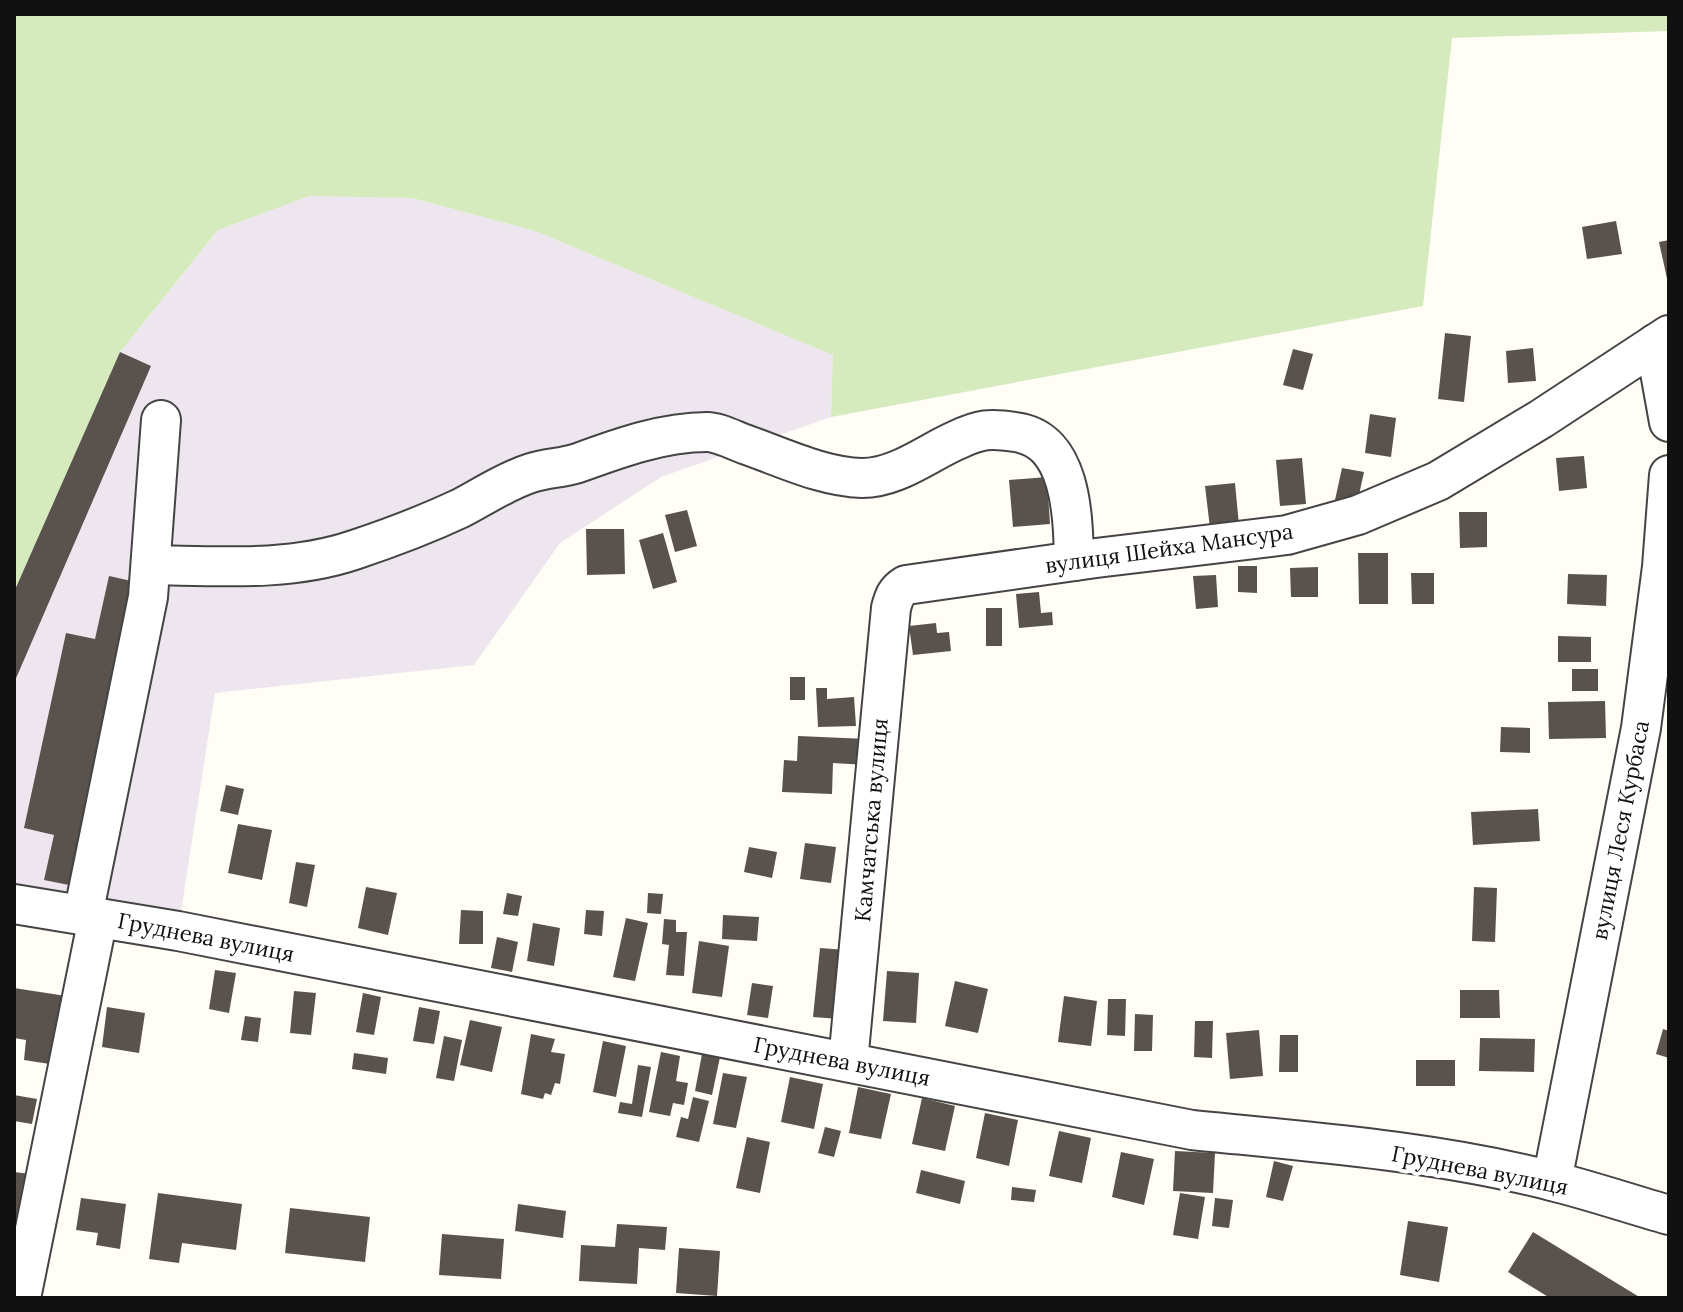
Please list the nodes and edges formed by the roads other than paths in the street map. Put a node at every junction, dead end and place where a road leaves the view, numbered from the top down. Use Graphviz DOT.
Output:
graph roads {
  1 [pos="1662,339"];
  2 [pos="161,420"];
  3 [pos="1669,422"];
  4 [pos="1669,475"];
  5 [pos="1074,561"];
  6 [pos="151,565"];
  7 [pos="1666,568"];
  8 [pos="906,585"];
  9 [pos="14,904"];
  10 [pos="90,916"];
  11 [pos="848,1062"];
  12 [pos="1552,1181"];
  13 [pos="1669,1215"];
  14 [pos="21,1298"];
  1 -- 3 [label="street"];
  1 -- 5 [label="street, вулиця Шейха Мансура"];
  2 -- 6 [label="street"];
  4 -- 7 [label="street, вулиця Леся Курбаса"];
  5 -- 6 [label="street"];
  5 -- 8 [label="street, вулиця Шейха Мансура"];
  6 -- 10 [label="street"];
  7 -- 12 [label="street, вулиця Леся Курбаса"];
  8 -- 11 [label="street, Камчатська вулиця"];
  9 -- 10 [label="street, Груднева вулиця"];
  10 -- 11 [label="street, Груднева вулиця"];
  10 -- 14 [label="street"];
  11 -- 12 [label="street, Груднева вулиця"];
  12 -- 13 [label="street, Груднева вулиця"];
}
